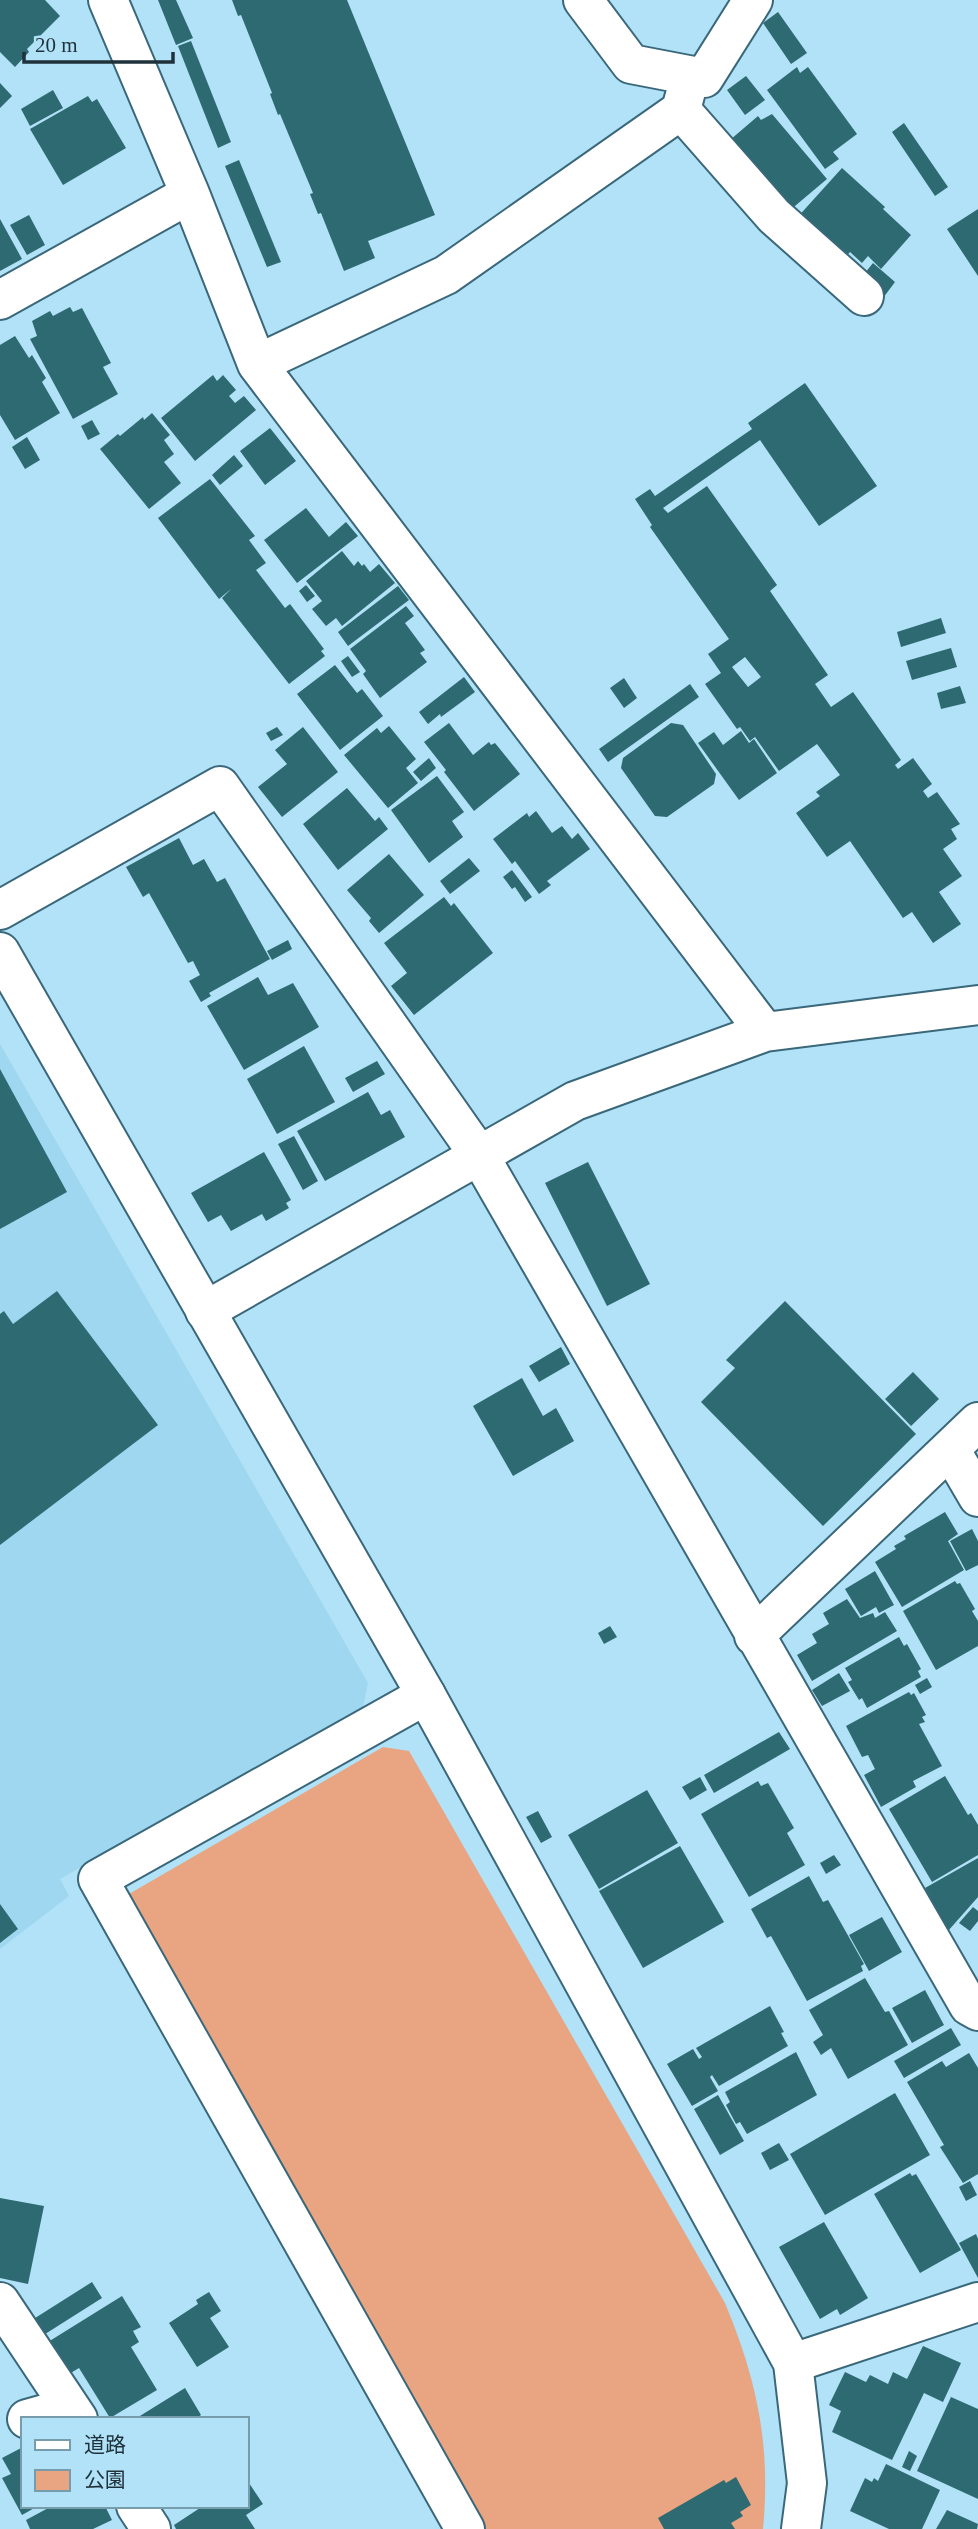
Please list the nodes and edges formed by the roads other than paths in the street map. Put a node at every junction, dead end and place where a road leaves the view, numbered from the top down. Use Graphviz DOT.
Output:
graph roads {
  1 [pos="108,0"];
  2 [pos="583,0"];
  3 [pos="753,0"];
  4 [pos="686,93"];
  5 [pos="190,194"];
  6 [pos="864,296"];
  7 [pos="0,300"];
  8 [pos="257,363"];
  9 [pos="0,910"];
  10 [pos="0,952"];
  11 [pos="978,1005"];
  12 [pos="765,1032"];
  13 [pos="479,1155"];
  14 [pos="205,1311"];
  15 [pos="978,1422"];
  16 [pos="950,1449"];
  17 [pos="978,1497"];
  18 [pos="754,1636"];
  19 [pos="426,1695"];
  20 [pos="978,2011"];
  21 [pos="0,2302"];
  22 [pos="978,2302"];
  23 [pos="793,2363"];
  24 [pos="74,2413"];
  25 [pos="41,2417"];
  26 [pos="21,2420"];
  27 [pos="0,2426"];
  28 [pos="137,2508"];
  29 [pos="151,2529"];
  30 [pos="465,2529"];
  31 [pos="801,2529"];
  1 -- 5 [label="street"];
  2 -- 4 [label="street"];
  3 -- 4 [label="street"];
  4 -- 6 [label="street"];
  4 -- 8 [label="street"];
  5 -- 7 [label="street"];
  5 -- 8 [label="street"];
  8 -- 12 [label="street"];
  9 -- 13 [label="street"];
  10 -- 14 [label="street"];
  11 -- 12 [label="street"];
  12 -- 13 [label="street"];
  13 -- 14 [label="street"];
  13 -- 18 [label="street"];
  14 -- 19 [label="street"];
  15 -- 16 [label="street"];
  16 -- 17 [label="street"];
  16 -- 18 [label="street"];
  18 -- 20 [label="street"];
  19 -- 23 [label="street"];
  19 -- 30 [label="street"];
  21 -- 24 [label="street"];
  22 -- 23 [label="street"];
  23 -- 31 [label="street"];
  24 -- 25 [label="street"];
  26 -- 27 [label="street"];
  28 -- 29 [label="street"];
}
